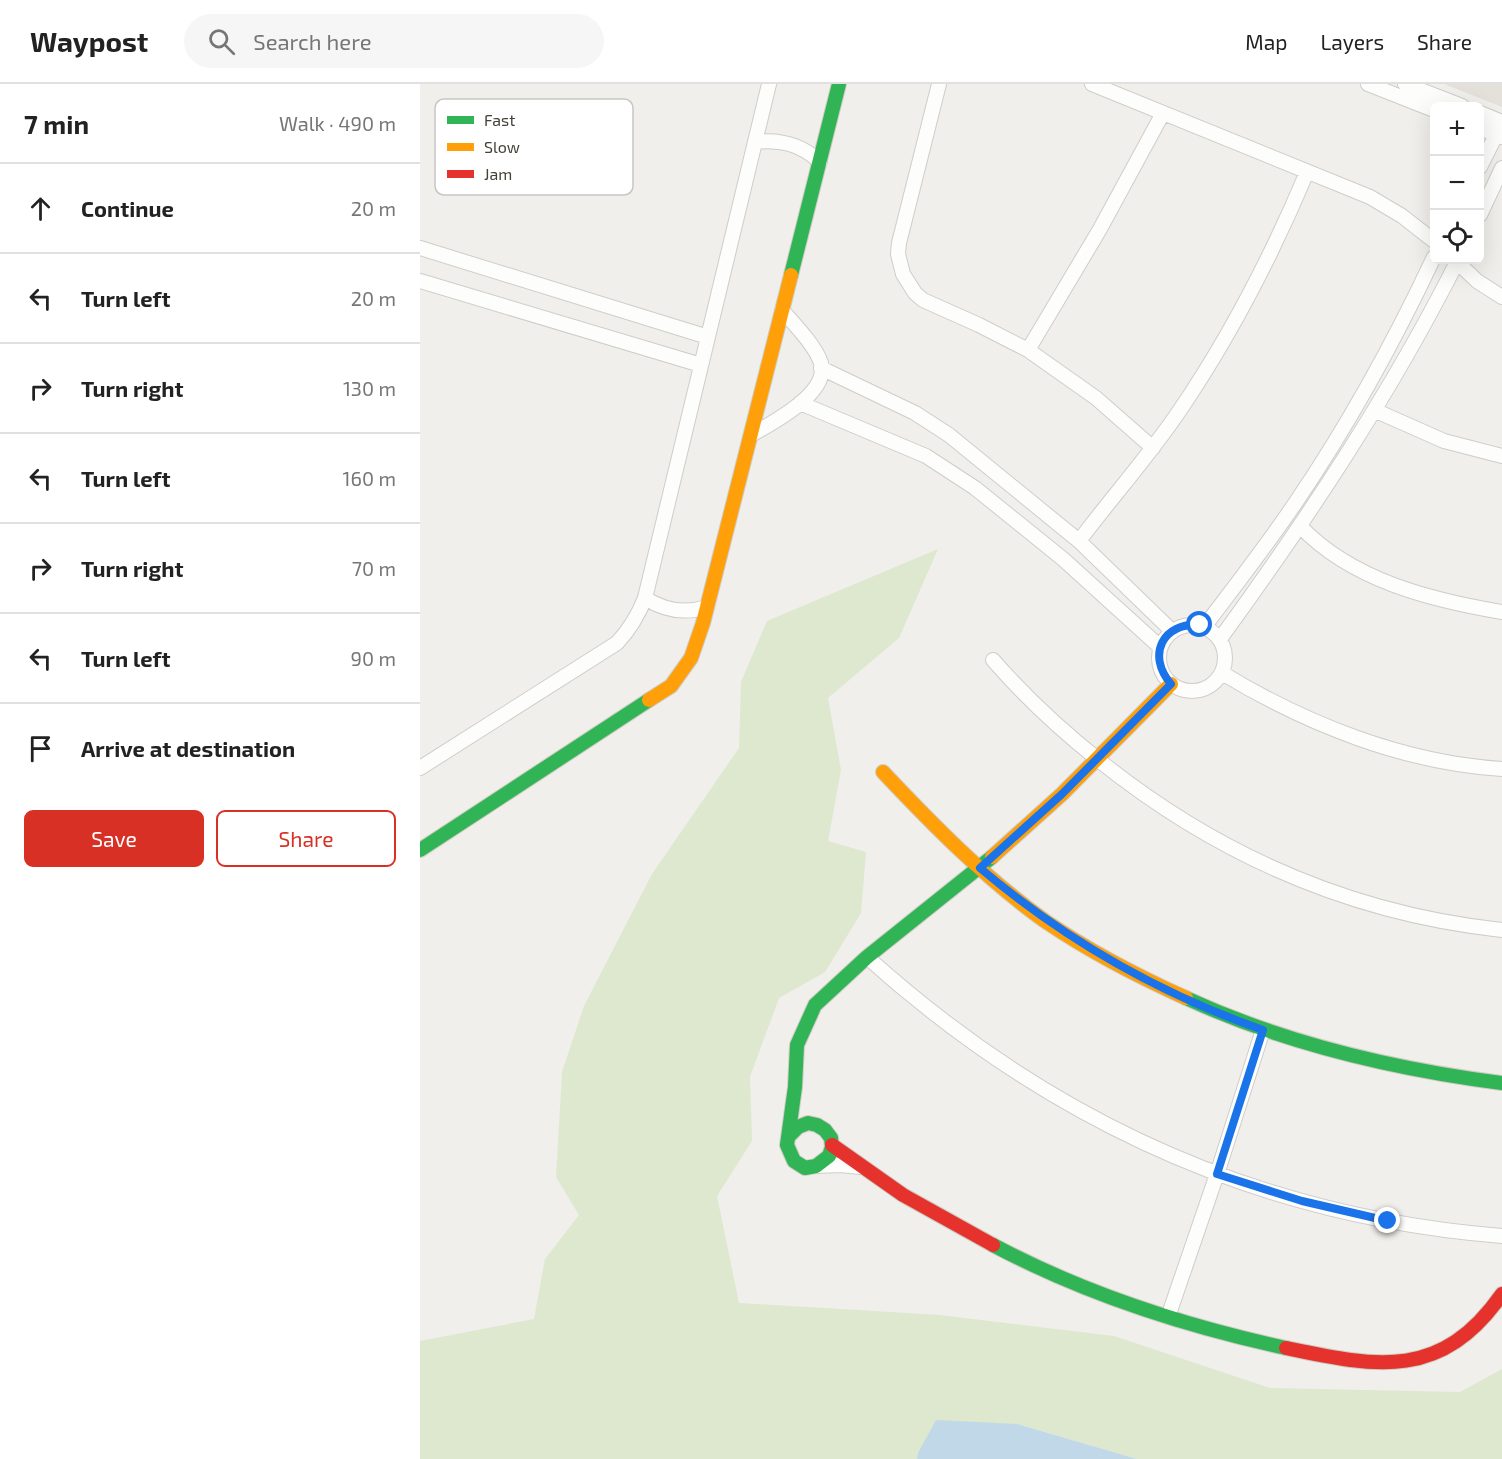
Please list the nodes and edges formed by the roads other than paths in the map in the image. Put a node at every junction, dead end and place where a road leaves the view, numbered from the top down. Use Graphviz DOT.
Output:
graph roads {
  1 [pos="770,84"];
  2 [pos="839,84"];
  3 [pos="939,84"];
  4 [pos="1092,84"];
  5 [pos="1368,84"];
  6 [pos="1405,84"];
  7 [pos="1452,102"];
  8 [pos="1430,108"];
  9 [pos="1163,113"];
  10 [pos="1484,117"];
  11 [pos="1484,128"];
  12 [pos="1501,129"];
  13 [pos="755,142"];
  14 [pos="1484,159"];
  15 [pos="820,162"];
  16 [pos="1502,168"];
  17 [pos="1307,172"];
  18 [pos="1481,210"];
  19 [pos="1430,238"];
  20 [pos="420,248"];
  21 [pos="1431,264"];
  22 [pos="1455,264"];
  23 [pos="1461,264"];
  24 [pos="420,281"];
  25 [pos="1502,297"];
  26 [pos="782,310"];
  27 [pos="708,337"];
  28 [pos="1028,350"];
  29 [pos="701,365"];
  30 [pos="822,368"];
  31 [pos="800,403"];
  32 [pos="1374,411"];
  33 [pos="751,435"];
  34 [pos="1153,448"];
  35 [pos="1502,456"];
  36 [pos="1300,526"];
  37 [pos="1079,541"];
  38 [pos="645,598"];
  39 [pos="707,607"];
  40 [pos="1502,612"];
  41 [pos="1204,627"];
  42 [pos="1172,631"];
  43 [pos="1220,639"];
  44 [pos="1160,647"];
  45 [pos="993,660"];
  46 [pos="1222,673"];
  47 [pos="1171,684"];
  48 [pos="1097,759"];
  49 [pos="420,768"];
  50 [pos="1502,770"];
  51 [pos="883,772"];
  52 [pos="420,850"];
  53 [pos="980,868"];
  54 [pos="1502,930"];
  55 [pos="867,957"];
  56 [pos="1263,1030"];
  57 [pos="1502,1083"];
  58 [pos="795,1087"];
  59 [pos="810,1123"];
  60 [pos="788,1137"];
  61 [pos="832,1145"];
  62 [pos="818,1166"];
  63 [pos="862,1167"];
  64 [pos="1217,1174"];
  65 [pos="1502,1236"];
  66 [pos="1502,1294"];
  67 [pos="1168,1317"];
  1 -- 13 [label="street"];
  2 -- 15 [label="street"];
  3 -- 28 [label="street"];
  4 -- 9 [label="street"];
  5 -- 8 [label="street"];
  6 -- 7 [label="street"];
  9 -- 17 [label="street"];
  9 -- 28 [label="street"];
  10 -- 12 [label="street"];
  11 -- 12 [label="street"];
  12 -- 14 [label="street"];
  13 -- 15 [label="street"];
  13 -- 27 [label="street"];
  15 -- 26 [label="street"];
  16 -- 18 [label="street"];
  17 -- 19 [label="street"];
  17 -- 34 [label="street"];
  20 -- 27 [label="street"];
  21 -- 41 [label="street"];
  22 -- 32 [label="street"];
  23 -- 25 [label="street"];
  24 -- 29 [label="street"];
  26 -- 30 [label="street"];
  26 -- 33 [label="street"];
  27 -- 29 [label="street"];
  28 -- 34 [label="street"];
  29 -- 38 [label="street"];
  30 -- 31 [label="street"];
  30 -- 37 [label="street"];
  31 -- 33 [label="street"];
  31 -- 44 [label="street"];
  32 -- 35 [label="street"];
  32 -- 36 [label="street"];
  33 -- 39 [label="street"];
  34 -- 37 [label="street"];
  36 -- 40 [label="street"];
  36 -- 43 [label="street"];
  37 -- 42 [label="street"];
  38 -- 39 [label="street"];
  38 -- 49 [label="street"];
  39 -- 52 [label="street"];
  41 -- 42 [label="street"];
  41 -- 43 [label="street"];
  42 -- 44 [label="street"];
  43 -- 46 [label="street"];
  44 -- 47 [label="street"];
  45 -- 48 [label="street"];
  46 -- 47 [label="street"];
  46 -- 50 [label="street"];
  47 -- 48 [label="street"];
  48 -- 53 [label="street"];
  48 -- 54 [label="street"];
  51 -- 53 [label="street"];
  53 -- 55 [label="street"];
  53 -- 56 [label="street"];
  55 -- 58 [label="street"];
  55 -- 64 [label="street"];
  56 -- 57 [label="street"];
  56 -- 64 [label="street"];
  58 -- 59 [label="street"];
  58 -- 60 [label="street"];
  59 -- 60 [label="street"];
  59 -- 61 [label="street"];
  60 -- 62 [label="street"];
  61 -- 62 [label="street"];
  61 -- 63 [label="street"];
  62 -- 63 [label="street"];
  63 -- 67 [label="street"];
  64 -- 65 [label="street"];
  64 -- 67 [label="street"];
  66 -- 67 [label="street"];
}
